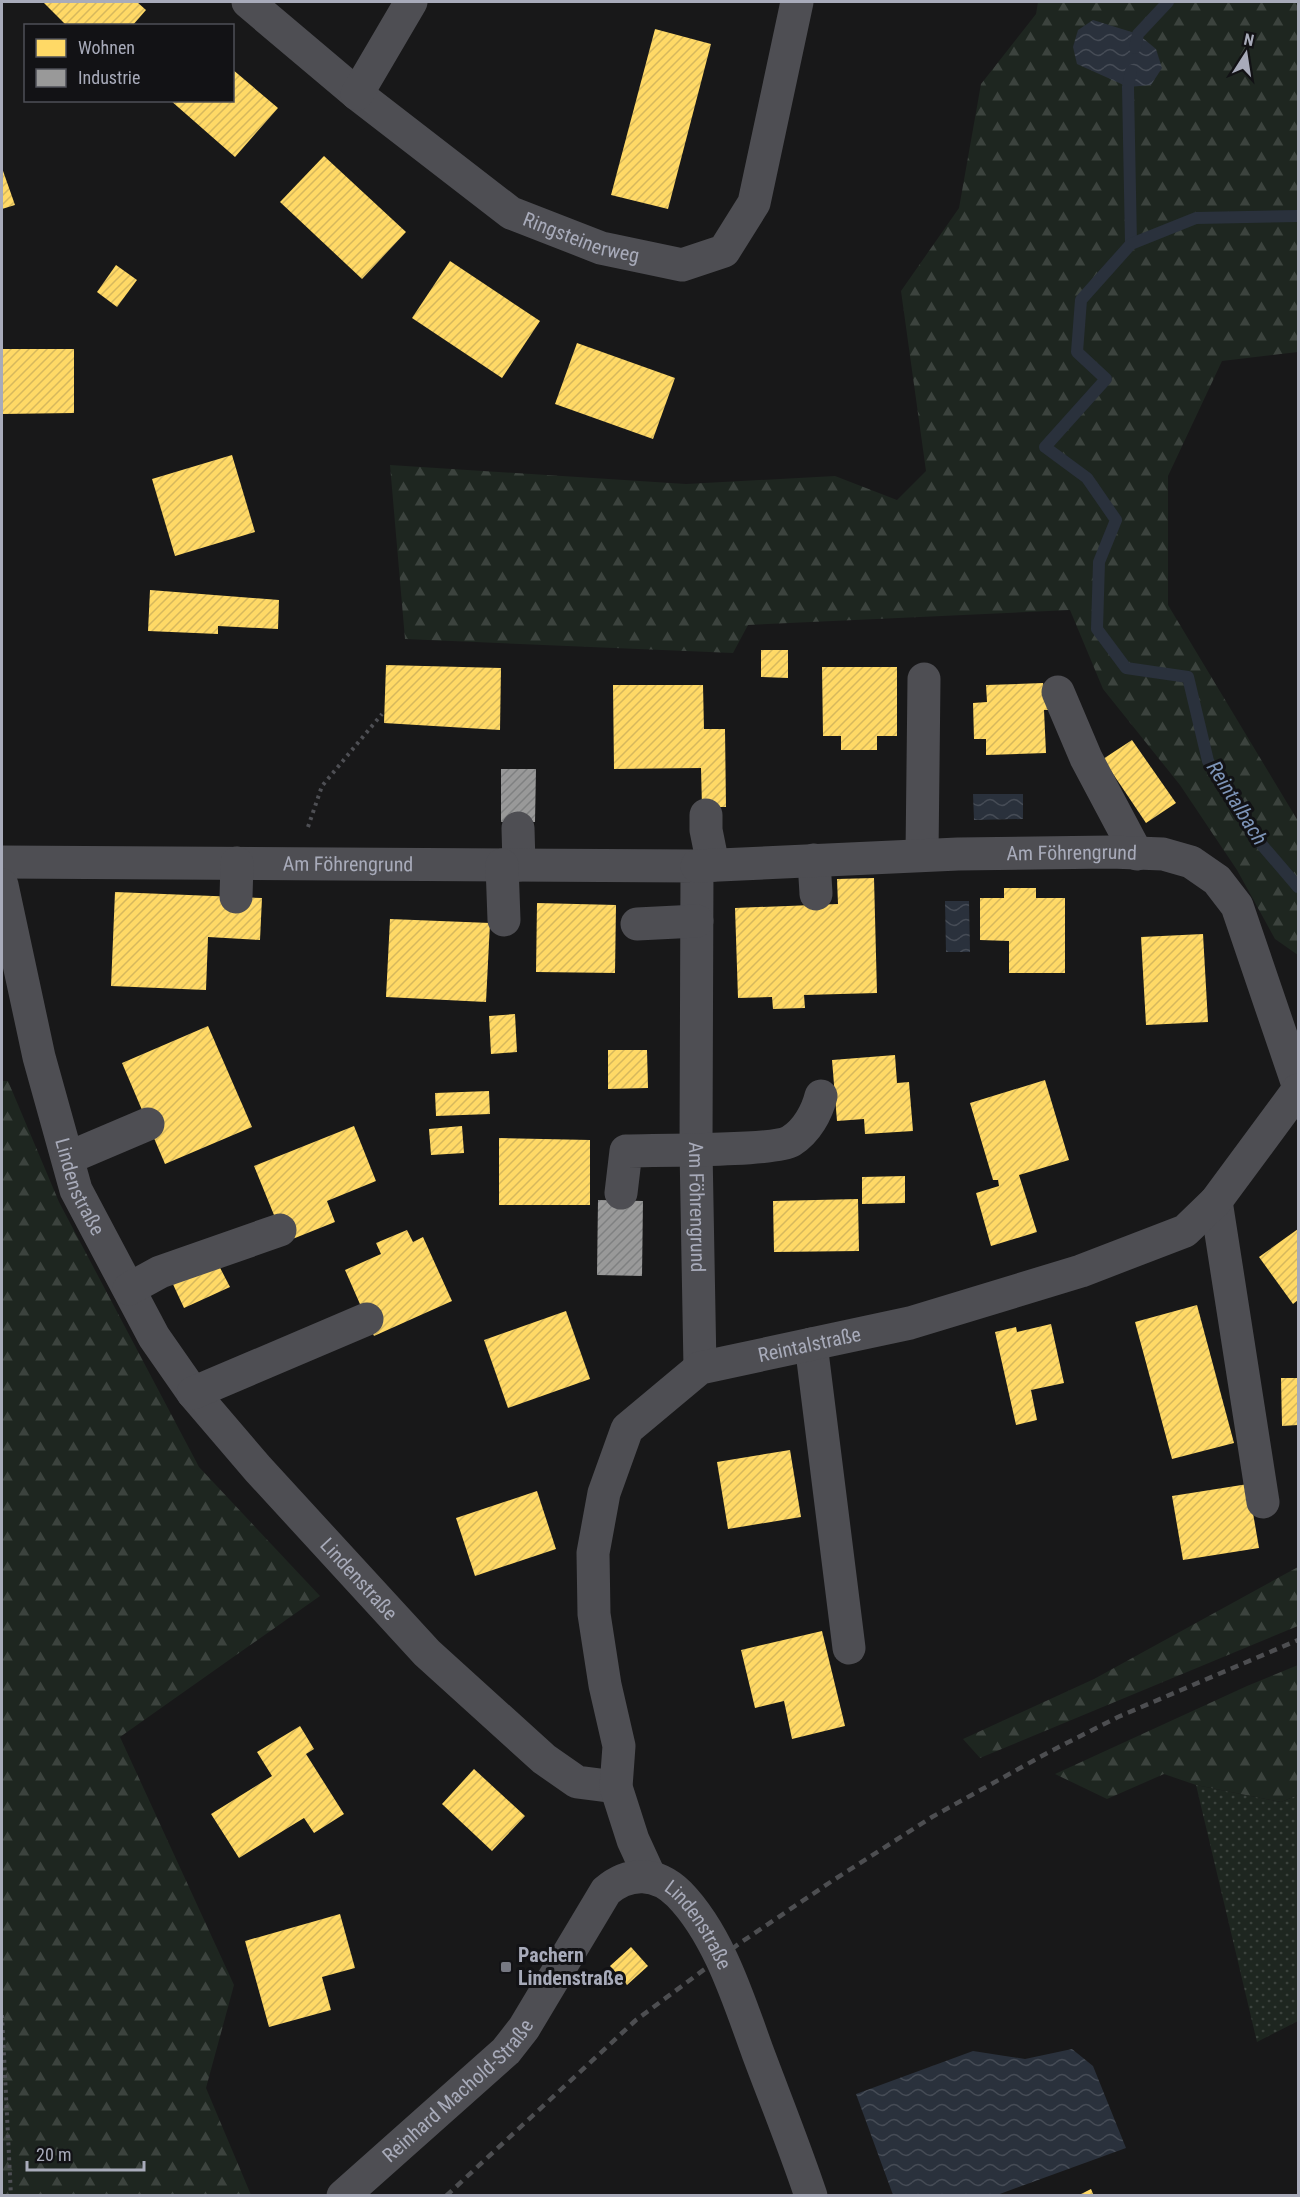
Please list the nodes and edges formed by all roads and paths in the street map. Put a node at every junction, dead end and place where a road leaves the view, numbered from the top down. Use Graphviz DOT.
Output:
graph roads {
  1 [pos="248,2"];
  2 [pos="411,2"];
  3 [pos="797,2"];
  4 [pos="357,94"];
  5 [pos="924,679"];
  6 [pos="1058,692"];
  7 [pos="382,714"];
  8 [pos="706,815"];
  9 [pos="518,828"];
  10 [pos="1137,854"];
  11 [pos="922,855"];
  12 [pos="814,860"];
  13 [pos="2,862"];
  14 [pos="237,863"];
  15 [pos="303,864"];
  16 [pos="511,865"];
  17 [pos="705,865"];
  18 [pos="2,885"];
  19 [pos="816,894"];
  20 [pos="236,897"];
  21 [pos="504,920"];
  22 [pos="697,921"];
  23 [pos="637,924"];
  24 [pos="1299,1085"];
  25 [pos="1299,1090"];
  26 [pos="820,1096"];
  27 [pos="148,1124"];
  28 [pos="696,1149"];
  29 [pos="68,1158"];
  30 [pos="621,1193"];
  31 [pos="1216,1201"];
  32 [pos="280,1230"];
  33 [pos="129,1289"];
  34 [pos="367,1320"];
  35 [pos="811,1344"];
  36 [pos="700,1368"];
  37 [pos="193,1393"];
  38 [pos="1263,1502"];
  39 [pos="849,1648"];
  40 [pos="616,1787"];
  41 [pos="650,1877"];
  42 [pos="2,2015"];
  43 [pos="11,2196"];
  44 [pos="343,2196"];
  45 [pos="811,2196"];
  1 -- 4 [label="street, Ringsteinerweg"];
  2 -- 4 [label="street"];
  3 -- 4 [label="street, Ringsteinerweg"];
  5 -- 11 [label="street"];
  6 -- 10 [label="street"];
  7 -- 15 [label="path"];
  8 -- 17 [label="street"];
  9 -- 16 [label="street"];
  10 -- 11 [label="street, Am Föhrengrund"];
  10 -- 24 [label="street, Am Föhrengrund"];
  11 -- 12 [label="street, Am Föhrengrund"];
  12 -- 17 [label="street, Am Föhrengrund"];
  12 -- 19 [label="street"];
  13 -- 14 [label="street, Am Föhrengrund"];
  14 -- 15 [label="street, Am Föhrengrund"];
  14 -- 20 [label="street"];
  15 -- 16 [label="street, Am Föhrengrund"];
  16 -- 17 [label="street, Am Föhrengrund"];
  16 -- 21 [label="street"];
  17 -- 22 [label="street, Am Föhrengrund"];
  18 -- 29 [label="street, Lindenstraße"];
  22 -- 23 [label="street"];
  22 -- 28 [label="street, Am Föhrengrund"];
  25 -- 31 [label="street, Reintalstraße"];
  26 -- 28 [label="street"];
  27 -- 29 [label="street"];
  28 -- 30 [label="street"];
  28 -- 36 [label="street, Am Föhrengrund"];
  29 -- 33 [label="street, Lindenstraße"];
  31 -- 35 [label="street, Reintalstraße"];
  31 -- 38 [label="street"];
  32 -- 33 [label="street"];
  33 -- 37 [label="street, Lindenstraße"];
  34 -- 37 [label="street"];
  35 -- 36 [label="street, Reintalstraße"];
  35 -- 39 [label="street"];
  36 -- 40 [label="street, Reintalstraße"];
  37 -- 40 [label="street, Lindenstraße"];
  40 -- 41 [label="street, Lindenstraße"];
  41 -- 44 [label="street, Reinhard Machold-Straße"];
  41 -- 45 [label="street, Lindenstraße"];
  42 -- 43 [label="path"];
}
